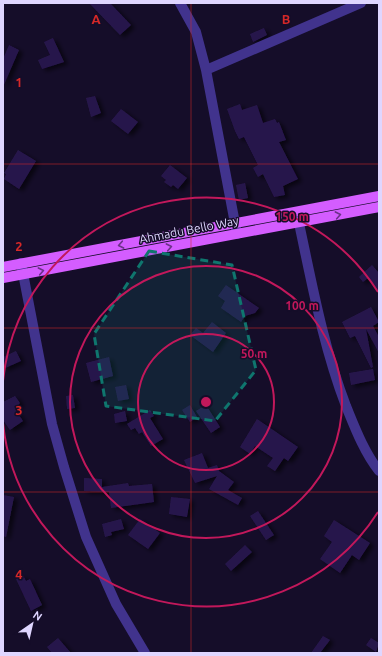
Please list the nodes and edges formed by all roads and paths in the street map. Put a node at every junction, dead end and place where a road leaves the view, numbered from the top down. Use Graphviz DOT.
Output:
graph roads {
  1 [pos="180,3"];
  2 [pos="361,3"];
  3 [pos="206,70"];
  4 [pos="379,196"];
  5 [pos="379,207"];
  6 [pos="298,217"];
  7 [pos="234,224"];
  8 [pos="237,234"];
  9 [pos="22,263"];
  10 [pos="3,267"];
  11 [pos="24,274"];
  12 [pos="3,278"];
  13 [pos="379,471"];
  14 [pos="145,653"];
  1 -- 3 [label="street"];
  2 -- 3 [label="street"];
  3 -- 7 [label="street"];
  4 -- 6 [label="main road, Ahmadu Bello Way"];
  6 -- 5 [label="main road, Ahmadu Bello Way, one-way"];
  6 -- 7 [label="main road, Ahmadu Bello Way"];
  6 -- 8 [label="main road, Ahmadu Bello Way"];
  6 -- 13 [label="street"];
  7 -- 8 [label="street"];
  7 -- 9 [label="main road, Ahmadu Bello Way, one-way"];
  11 -- 8 [label="main road, Ahmadu Bello Way, one-way"];
  9 -- 10 [label="main road, Ahmadu Bello Way"];
  9 -- 11 [label="street"];
  11 -- 12 [label="main road, Ahmadu Bello Way"];
  11 -- 14 [label="street"];
}
